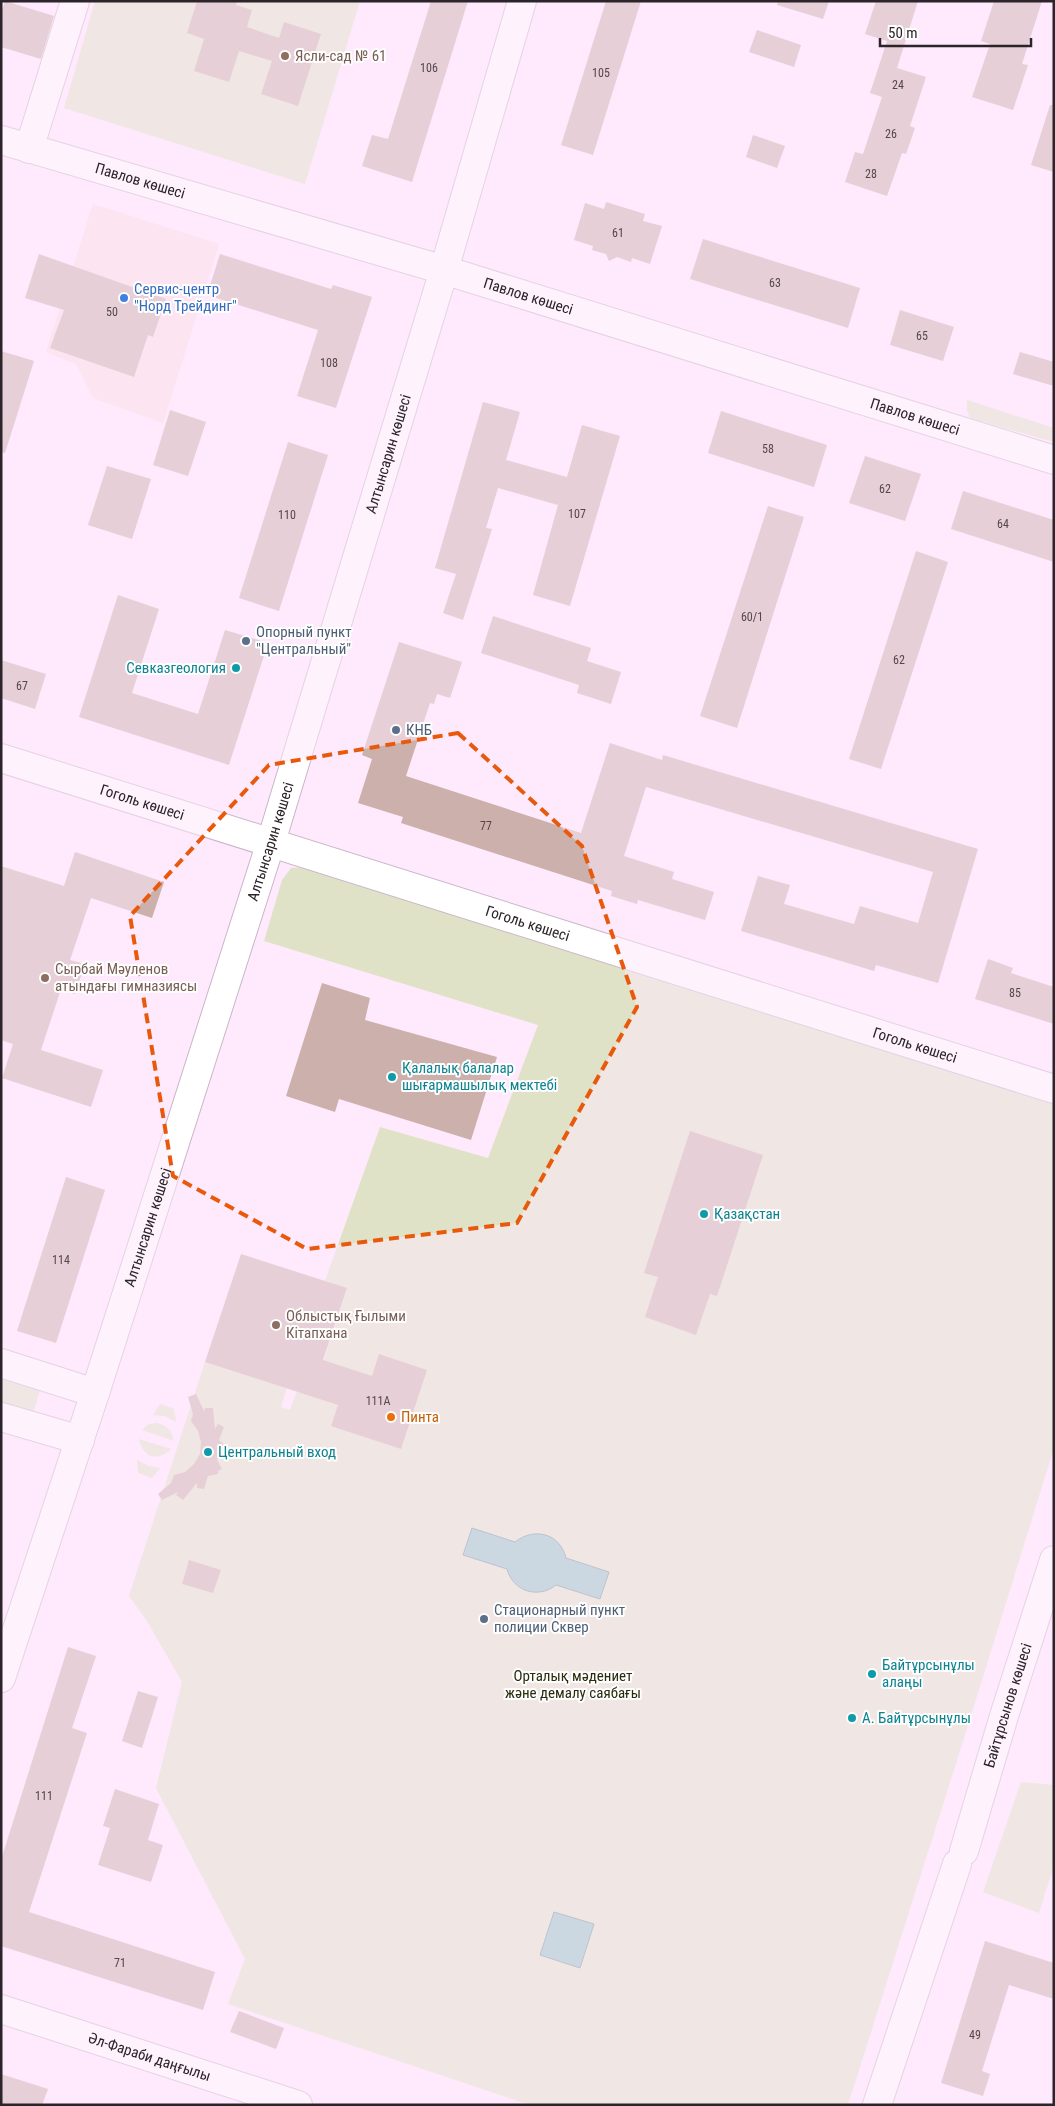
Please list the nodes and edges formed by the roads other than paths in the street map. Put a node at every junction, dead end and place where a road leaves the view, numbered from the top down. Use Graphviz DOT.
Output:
graph roads {
  1 [pos="75,1"];
  2 [pos="522,1"];
  3 [pos="1,140"];
  4 [pos="29,149"];
  5 [pos="444,270"];
  6 [pos="1054,460"];
  7 [pos="1,758"];
  8 [pos="271,842"];
  9 [pos="1054,1089"];
  10 [pos="1,1363"];
  11 [pos="96,1393"];
  12 [pos="1,1417"];
  13 [pos="80,1440"];
  14 [pos="1054,1560"];
  15 [pos="1,1678"];
  16 [pos="1,2009"];
  17 [pos="298,2105"];
  18 [pos="877,2105"];
  1 -- 4 [label="street"];
  2 -- 5 [label="street, Алтынсарин көшесі"];
  3 -- 4 [label="street, Павлов көшесі"];
  4 -- 5 [label="street, Павлов көшесі"];
  5 -- 6 [label="street, Павлов көшесі"];
  5 -- 8 [label="street, Алтынсарин көшесі"];
  7 -- 8 [label="street, Гоголь көшесі"];
  8 -- 9 [label="street, Гоголь көшесі"];
  8 -- 11 [label="street, Алтынсарин көшесі"];
  10 -- 11 [label="street"];
  11 -- 13 [label="street, Алтынсарин көшесі"];
  12 -- 13 [label="street"];
  13 -- 15 [label="street, Алтынсарин көшесі"];
  14 -- 18 [label="street, Байтұрсынов көшесі"];
  16 -- 17 [label="street, Әл-Фараби даңғылы"];
}
